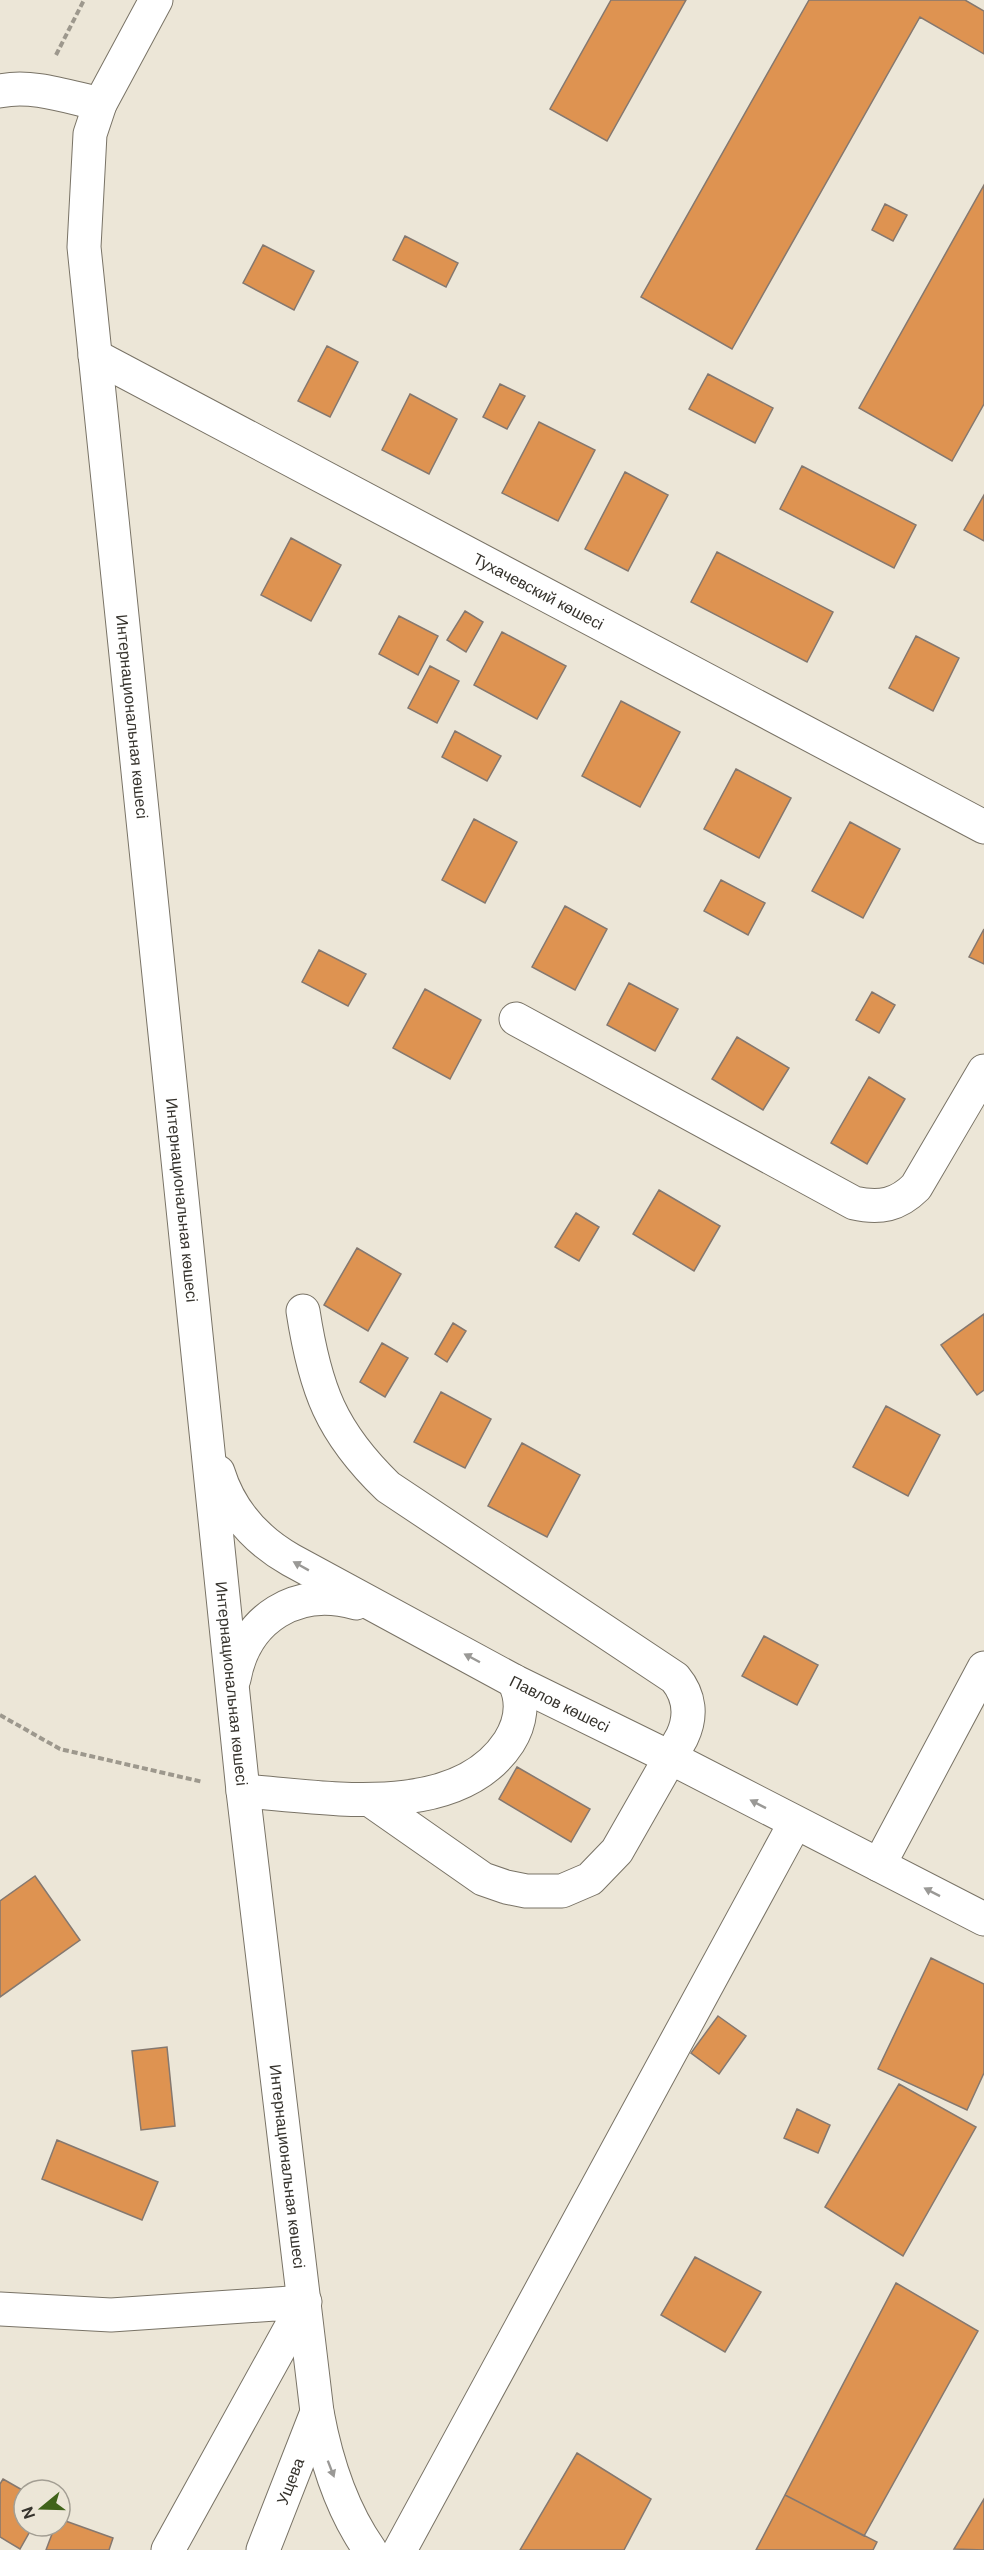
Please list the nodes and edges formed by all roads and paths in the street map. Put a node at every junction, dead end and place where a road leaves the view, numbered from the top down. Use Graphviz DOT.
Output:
graph roads {
  1 [pos="84,0"];
  2 [pos="156,0"];
  3 [pos="0,91"];
  4 [pos="37,91"];
  5 [pos="100,104"];
  6 [pos="95,356"];
  7 [pos="984,827"];
  8 [pos="516,1019"];
  9 [pos="984,1071"];
  10 [pos="303,1311"];
  11 [pos="204,1420"];
  12 [pos="386,1612"];
  13 [pos="984,1668"];
  14 [pos="514,1681"];
  15 [pos="233,1686"];
  16 [pos="0,1715"];
  17 [pos="670,1758"];
  18 [pos="243,1791"];
  19 [pos="370,1800"];
  20 [pos="795,1823"];
  21 [pos="879,1865"];
  22 [pos="984,1919"];
  23 [pos="304,2302"];
  24 [pos="0,2309"];
  25 [pos="317,2412"];
  26 [pos="168,2550"];
  27 [pos="263,2550"];
  28 [pos="370,2550"];
  29 [pos="400,2550"];
  1 -- 4 [label="path"];
  2 -- 5 [label="street, Интернациональная көшесі"];
  3 -- 4 [label="street"];
  4 -- 5 [label="street"];
  5 -- 6 [label="street, Интернациональная көшесі"];
  6 -- 7 [label="street, Тухачевский көшесі"];
  6 -- 11 [label="street, Интернациональная көшесі"];
  8 -- 9 [label="street"];
  10 -- 17 [label="street"];
  12 -- 11 [label="street, Павлов көшесі, one-way"];
  11 -- 15 [label="street, Интернациональная көшесі"];
  14 -- 12 [label="street, Павлов көшесі, one-way"];
  12 -- 15 [label="street"];
  13 -- 21 [label="street"];
  14 -- 17 [label="street, Павлов көшесі"];
  14 -- 19 [label="street"];
  15 -- 18 [label="street, Интернациональная көшесі"];
  16 -- 18 [label="path"];
  17 -- 19 [label="street"];
  20 -- 17 [label="street, Павлов көшесі, one-way"];
  18 -- 19 [label="street"];
  18 -- 23 [label="street, Интернациональная көшесі"];
  20 -- 21 [label="street, Павлов көшесі"];
  20 -- 29 [label="street"];
  22 -- 21 [label="street, Павлов көшесі, one-way"];
  23 -- 24 [label="street"];
  23 -- 25 [label="street, Интернациональная көшесі"];
  23 -- 26 [label="street"];
  25 -- 27 [label="street, Ущева"];
  25 -- 28 [label="street, Интернациональная көшесі, one-way"];
}
